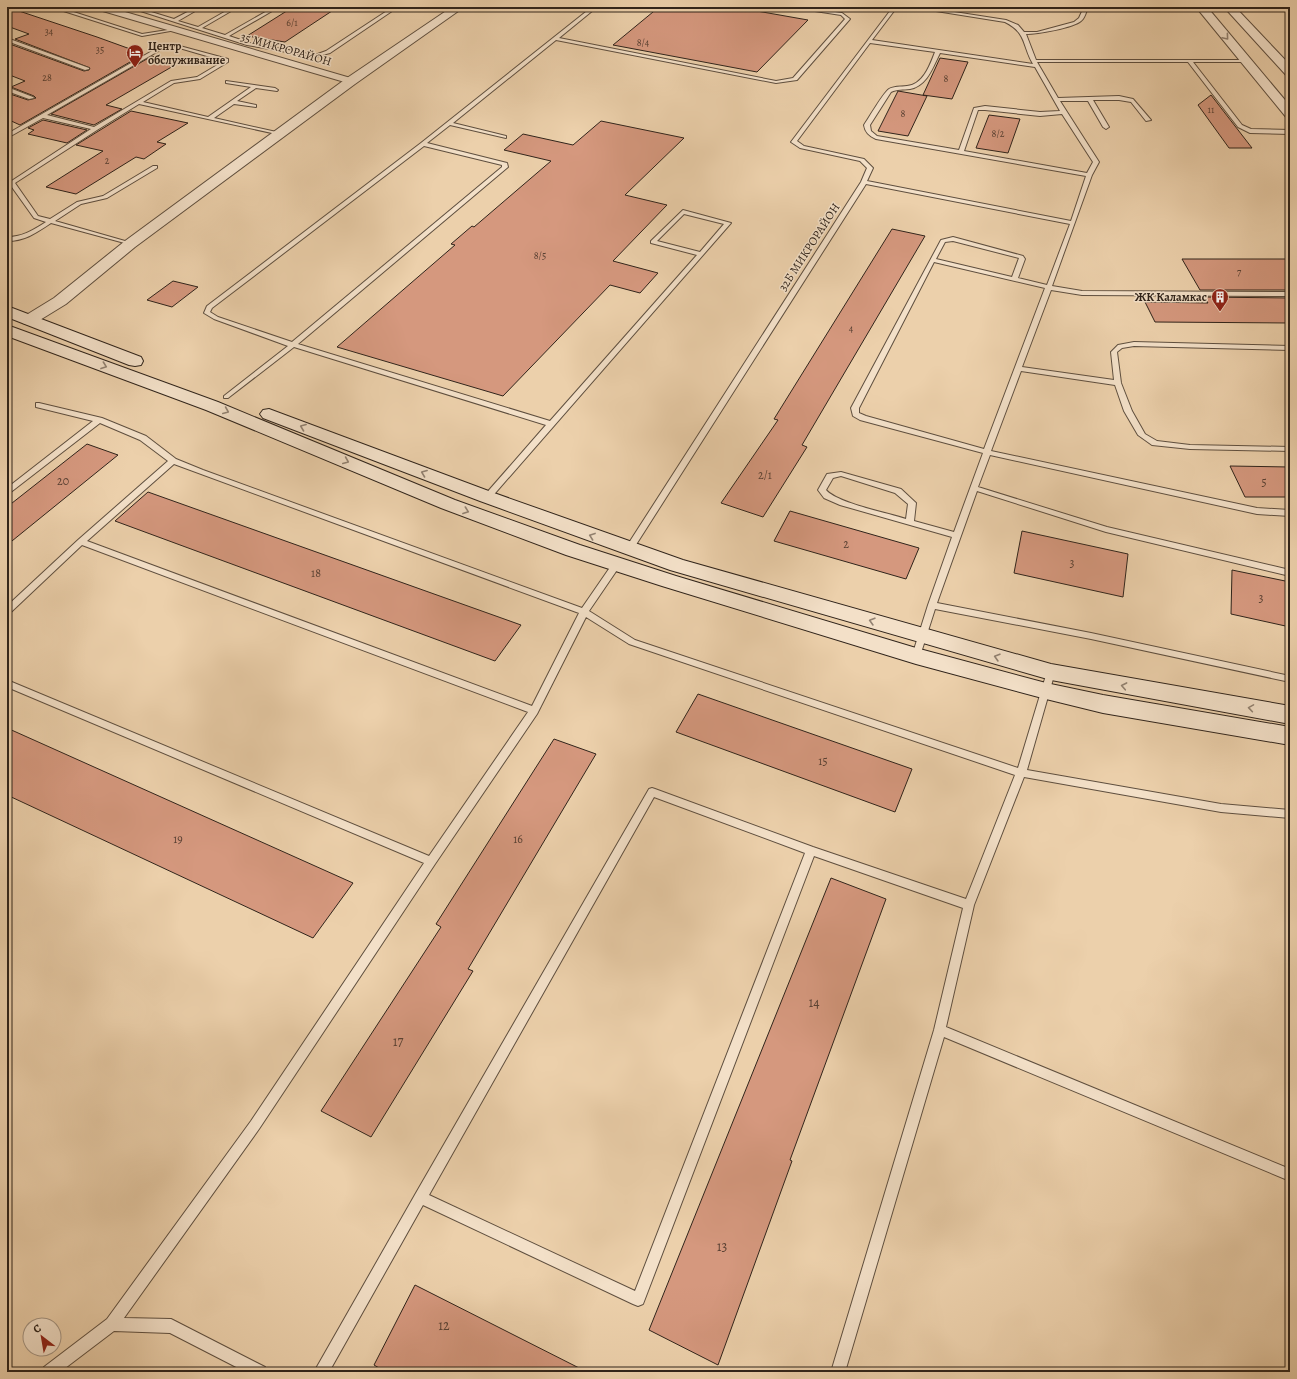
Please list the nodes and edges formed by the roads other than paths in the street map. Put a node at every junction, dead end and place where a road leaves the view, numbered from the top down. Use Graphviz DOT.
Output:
graph roads {
  1 [pos="53,7"];
  2 [pos="100,7"];
  3 [pos="130,7"];
  4 [pos="200,7"];
  5 [pos="236,7"];
  6 [pos="277,7"];
  7 [pos="396,7"];
  8 [pos="431,7"];
  9 [pos="595,7"];
  10 [pos="791,7"];
  11 [pos="895,7"];
  12 [pos="913,7"];
  13 [pos="1086,7"];
  14 [pos="1201,7"];
  15 [pos="1229,7"];
  16 [pos="456,9"];
  17 [pos="176,20"];
  18 [pos="200,27"];
  19 [pos="174,30"];
  20 [pos="1023,34"];
  21 [pos="226,36"];
  22 [pos="7,39"];
  23 [pos="556,39"];
  24 [pos="869,41"];
  25 [pos="938,52"];
  26 [pos="1246,61"];
  27 [pos="1190,62"];
  28 [pos="1035,64"];
  29 [pos="87,68"];
  30 [pos="1290,72"];
  31 [pos="351,81"];
  32 [pos="228,82"];
  33 [pos="256,87"];
  34 [pos="7,89"];
  35 [pos="275,90"];
  36 [pos="31,98"];
  37 [pos="1090,99"];
  38 [pos="1057,100"];
  39 [pos="232,102"];
  40 [pos="140,103"];
  41 [pos="254,106"];
  42 [pos="1063,112"];
  43 [pos="1290,114"];
  44 [pos="43,116"];
  45 [pos="210,118"];
  46 [pos="1148,120"];
  47 [pos="450,124"];
  48 [pos="1106,127"];
  49 [pos="95,129"];
  50 [pos="1290,132"];
  51 [pos="278,134"];
  52 [pos="7,136"];
  53 [pos="504,137"];
  54 [pos="423,144"];
  55 [pos="961,152"];
  56 [pos="155,166"];
  57 [pos="1089,175"];
  58 [pos="864,182"];
  59 [pos="50,221"];
  60 [pos="1073,223"];
  61 [pos="7,239"];
  62 [pos="130,244"];
  63 [pos="701,254"];
  64 [pos="932,260"];
  65 [pos="1014,279"];
  66 [pos="1049,287"];
  67 [pos="1290,294"];
  68 [pos="7,311"];
  69 [pos="18,332"];
  70 [pos="293,345"];
  71 [pos="1290,348"];
  72 [pos="1019,369"];
  73 [pos="1118,382"];
  74 [pos="226,397"];
  75 [pos="39,405"];
  76 [pos="99,420"];
  77 [pos="551,424"];
  78 [pos="1290,449"];
  79 [pos="987,452"];
  80 [pos="173,461"];
  81 [pos="974,488"];
  82 [pos="7,492"];
  83 [pos="487,497"];
  84 [pos="1290,514"];
  85 [pos="910,522"];
  86 [pos="957,536"];
  87 [pos="81,542"];
  88 [pos="623,557"];
  89 [pos="1290,573"];
  90 [pos="932,605"];
  91 [pos="7,611"];
  92 [pos="584,612"];
  93 [pos="923,636"];
  94 [pos="916,656"];
  95 [pos="1290,679"];
  96 [pos="1048,682"];
  97 [pos="7,683"];
  98 [pos="534,711"];
  99 [pos="1290,715"];
  100 [pos="1290,736"];
  101 [pos="1021,773"];
  102 [pos="1290,814"];
  103 [pos="811,851"];
  104 [pos="431,861"];
  105 [pos="969,906"];
  106 [pos="940,1030"];
  107 [pos="1290,1175"];
  108 [pos="420,1197"];
  109 [pos="112,1324"];
  110 [pos="48,1372"];
  111 [pos="260,1372"];
  112 [pos="321,1372"];
  113 [pos="838,1372"];
  1 -- 19 [label="lane"];
  2 -- 19 [label="street, 35 МИКРОРАЙОН"];
  3 -- 17 [label="lane"];
  4 -- 17 [label="lane"];
  5 -- 18 [label="lane"];
  6 -- 21 [label="lane"];
  7 -- 21 [label="lane"];
  8 -- 16 [label="lane"];
  9 -- 23 [label="lane"];
  10 -- 23 [label="lane"];
  11 -- 24 [label="lane, 32Б МИКРОРАЙОН"];
  12 -- 20 [label="lane"];
  13 -- 20 [label="lane"];
  14 -- 26 [label="main road, one-way"];
  15 -- 30 [label="main road"];
  16 -- 31 [label="main road"];
  17 -- 18 [label="lane"];
  18 -- 21 [label="lane"];
  19 -- 31 [label="street, 35 МИКРОРАЙОН"];
  20 -- 28 [label="lane"];
  22 -- 29 [label="lane"];
  23 -- 47 [label="lane"];
  24 -- 25 [label="lane"];
  24 -- 58 [label="lane, 32Б МИКРОРАЙОН"];
  25 -- 28 [label="lane"];
  25 -- 55 [label="lane"];
  26 -- 27 [label="lane"];
  26 -- 43 [label="main road"];
  27 -- 28 [label="lane"];
  27 -- 50 [label="lane"];
  28 -- 38 [label="lane"];
  31 -- 51 [label="main road"];
  32 -- 33 [label="lane"];
  33 -- 35 [label="lane"];
  33 -- 39 [label="lane"];
  34 -- 36 [label="lane"];
  37 -- 38 [label="lane"];
  37 -- 46 [label="lane"];
  37 -- 48 [label="lane"];
  38 -- 42 [label="lane"];
  39 -- 41 [label="lane"];
  39 -- 45 [label="lane"];
  40 -- 44 [label="lane"];
  40 -- 45 [label="lane"];
  40 -- 49 [label="lane"];
  42 -- 55 [label="lane"];
  42 -- 57 [label="lane"];
  44 -- 49 [label="lane"];
  44 -- 52 [label="lane"];
  45 -- 51 [label="lane"];
  47 -- 53 [label="lane"];
  47 -- 54 [label="lane"];
  49 -- 59 [label="lane"];
  51 -- 62 [label="main road"];
  54 -- 70 [label="lane"];
  54 -- 70 [label="lane"];
  55 -- 57 [label="lane"];
  56 -- 59 [label="lane"];
  57 -- 60 [label="lane"];
  58 -- 60 [label="lane"];
  58 -- 88 [label="lane, 32Б МИКРОРАЙОН"];
  59 -- 61 [label="lane"];
  59 -- 62 [label="lane"];
  60 -- 66 [label="lane"];
  62 -- 69 [label="main road"];
  63 -- 63 [label="lane"];
  63 -- 77 [label="lane"];
  64 -- 65 [label="lane"];
  64 -- 65 [label="lane"];
  64 -- 79 [label="lane"];
  65 -- 66 [label="lane"];
  66 -- 67 [label="lane"];
  66 -- 72 [label="lane"];
  68 -- 69 [label="main road"];
  69 -- 74 [label="main road"];
  69 -- 88 [label="main road, one-way"];
  70 -- 74 [label="lane"];
  70 -- 77 [label="lane"];
  71 -- 73 [label="lane"];
  72 -- 73 [label="lane"];
  72 -- 79 [label="lane"];
  73 -- 78 [label="lane"];
  83 -- 74 [label="main road, one-way"];
  75 -- 76 [label="lane"];
  76 -- 80 [label="lane"];
  76 -- 82 [label="lane"];
  77 -- 83 [label="lane"];
  79 -- 81 [label="lane"];
  79 -- 84 [label="lane"];
  80 -- 87 [label="lane"];
  80 -- 92 [label="lane"];
  81 -- 86 [label="lane"];
  81 -- 89 [label="lane"];
  88 -- 83 [label="main road, one-way"];
  85 -- 85 [label="lane"];
  85 -- 86 [label="lane"];
  86 -- 90 [label="lane"];
  87 -- 91 [label="lane"];
  87 -- 98 [label="lane"];
  88 -- 92 [label="lane, 32Б МИКРОРАЙОН"];
  93 -- 88 [label="main road, one-way"];
  88 -- 94 [label="main road"];
  90 -- 93 [label="lane"];
  90 -- 95 [label="lane"];
  92 -- 98 [label="lane, 32Б МИКРОРАЙОН"];
  92 -- 101 [label="lane"];
  93 -- 94 [label="lane"];
  96 -- 93 [label="main road, one-way"];
  94 -- 96 [label="main road"];
  99 -- 96 [label="main road, one-way"];
  96 -- 100 [label="main road"];
  96 -- 101 [label="lane"];
  97 -- 104 [label="lane"];
  98 -- 104 [label="lane, 32Б МИКРОРАЙОН"];
  101 -- 102 [label="lane"];
  101 -- 105 [label="lane"];
  103 -- 105 [label="lane"];
  103 -- 108 [label="lane"];
  103 -- 108 [label="lane"];
  104 -- 109 [label="lane, 32Б МИКРОРАЙОН"];
  105 -- 106 [label="lane"];
  106 -- 107 [label="lane"];
  106 -- 113 [label="lane"];
  108 -- 112 [label="lane"];
  109 -- 110 [label="lane, 32Б МИКРОРАЙОН"];
  109 -- 111 [label="lane"];
}
